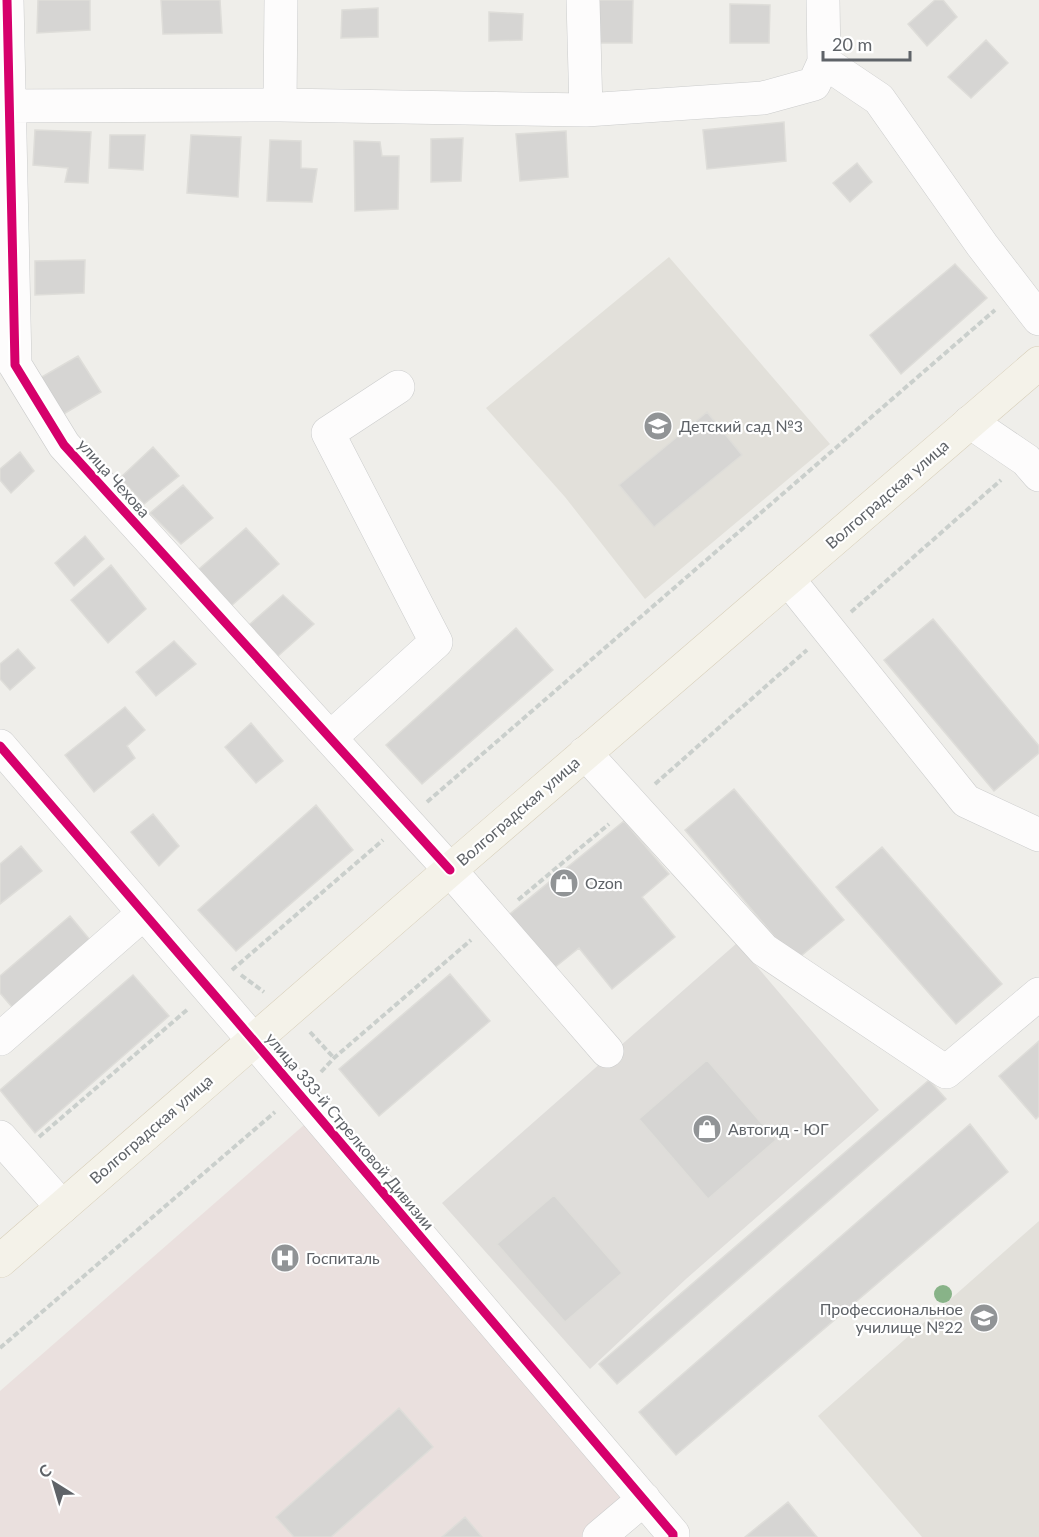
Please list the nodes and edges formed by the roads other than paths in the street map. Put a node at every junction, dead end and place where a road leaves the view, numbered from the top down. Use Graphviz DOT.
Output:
graph roads {
  1 [pos="7,0"];
  2 [pos="281,0"];
  3 [pos="583,0"];
  4 [pos="823,0"];
  5 [pos="824,62"];
  6 [pos="280,105"];
  7 [pos="4,106"];
  8 [pos="586,110"];
  9 [pos="1039,319"];
  10 [pos="1039,363"];
  11 [pos="398,387"];
  12 [pos="970,422"];
  13 [pos="1032,467"];
  14 [pos="788,579"];
  15 [pos="330,738"];
  16 [pos="0,746"];
  17 [pos="585,753"];
  18 [pos="1039,835"];
  19 [pos="450,870"];
  20 [pos="144,913"];
  21 [pos="1039,994"];
  22 [pos="0,1039"];
  23 [pos="254,1041"];
  24 [pos="607,1051"];
  25 [pos="9,1146"];
  26 [pos="62,1207"];
  27 [pos="0,1261"];
  28 [pos="644,1499"];
  29 [pos="599,1537"];
  30 [pos="674,1537"];
  1 -- 7 [label="street, улица Чехова"];
  2 -- 6 [label="street"];
  3 -- 8 [label="street"];
  4 -- 5 [label="street"];
  5 -- 8 [label="street"];
  5 -- 9 [label="street"];
  6 -- 7 [label="street"];
  6 -- 8 [label="street"];
  7 -- 15 [label="street, улица Чехова"];
  10 -- 12 [label="main road, Волгоградская улица"];
  11 -- 15 [label="street"];
  12 -- 13 [label="street"];
  12 -- 14 [label="main road, Волгоградская улица"];
  14 -- 17 [label="main road, Волгоградская улица"];
  14 -- 18 [label="street"];
  15 -- 19 [label="street, улица Чехова"];
  16 -- 20 [label="street, улица 333-й Стрелковой Дивизии"];
  17 -- 19 [label="main road, Волгоградская улица"];
  17 -- 21 [label="street"];
  19 -- 23 [label="main road, Волгоградская улица"];
  19 -- 24 [label="street, улица Чехова"];
  20 -- 22 [label="street"];
  20 -- 23 [label="street, улица 333-й Стрелковой Дивизии"];
  23 -- 26 [label="main road, Волгоградская улица"];
  23 -- 28 [label="street, улица 333-й Стрелковой Дивизии"];
  25 -- 26 [label="street"];
  26 -- 27 [label="main road, Волгоградская улица"];
  28 -- 29 [label="street"];
  28 -- 30 [label="street, улица 333-й Стрелковой Дивизии"];
}
